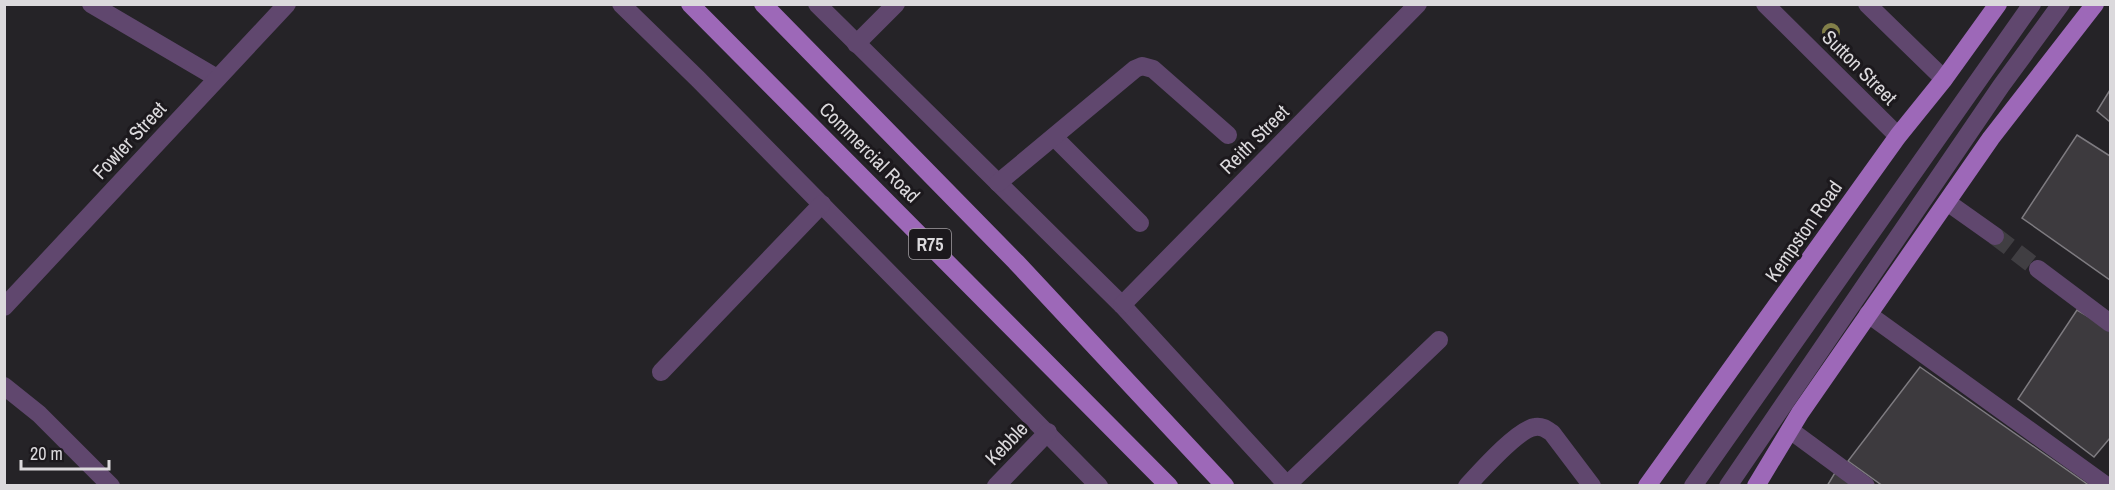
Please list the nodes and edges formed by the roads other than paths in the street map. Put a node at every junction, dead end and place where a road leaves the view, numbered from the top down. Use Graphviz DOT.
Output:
graph roads {
  1 [pos="91,4"];
  2 [pos="287,4"];
  3 [pos="621,4"];
  4 [pos="690,4"];
  5 [pos="763,4"];
  6 [pos="817,4"];
  7 [pos="896,4"];
  8 [pos="1418,4"];
  9 [pos="1765,4"];
  10 [pos="1867,4"];
  11 [pos="1998,4"];
  12 [pos="2032,4"];
  13 [pos="2061,4"];
  14 [pos="2095,4"];
  15 [pos="856,44"];
  16 [pos="217,78"];
  17 [pos="1944,78"];
  18 [pos="1228,135"];
  19 [pos="1054,136"];
  20 [pos="1898,136"];
  21 [pos="998,183"];
  22 [pos="1947,202"];
  23 [pos="822,204"];
  24 [pos="1140,222"];
  25 [pos="1995,236"];
  26 [pos="2038,269"];
  27 [pos="1122,305"];
  28 [pos="4,307"];
  29 [pos="1868,314"];
  30 [pos="2110,323"];
  31 [pos="1439,340"];
  32 [pos="661,372"];
  33 [pos="4,386"];
  34 [pos="1790,430"];
  35 [pos="1048,432"];
  36 [pos="2104,484"];
  37 [pos="1287,485"];
  38 [pos="111,486"];
  39 [pos="996,486"];
  40 [pos="1100,486"];
  41 [pos="1169,486"];
  42 [pos="1225,486"];
  43 [pos="1467,486"];
  44 [pos="1592,486"];
  45 [pos="1647,486"];
  46 [pos="1694,486"];
  47 [pos="1728,486"];
  48 [pos="1756,486"];
  49 [pos="1866,486"];
  1 -- 16 [label="street"];
  2 -- 16 [label="street, Fowler Street"];
  3 -- 23 [label="street"];
  4 -- 41 [label="main road, Commercial Road / R75"];
  5 -- 42 [label="main road, Commercial Road / R75"];
  6 -- 15 [label="street"];
  7 -- 15 [label="street"];
  8 -- 27 [label="street, Reith Street"];
  9 -- 20 [label="street, Sutton Street"];
  10 -- 17 [label="street"];
  11 -- 17 [label="main road, Kempston Road"];
  12 -- 46 [label="street"];
  13 -- 47 [label="street"];
  14 -- 22 [label="main road"];
  15 -- 21 [label="street"];
  16 -- 28 [label="street, Fowler Street"];
  17 -- 20 [label="main road, Kempston Road"];
  18 -- 19 [label="street"];
  19 -- 21 [label="street"];
  19 -- 24 [label="street"];
  20 -- 45 [label="main road, Kempston Road"];
  21 -- 27 [label="street"];
  22 -- 25 [label="street"];
  22 -- 29 [label="main road"];
  23 -- 32 [label="street"];
  23 -- 35 [label="street"];
  26 -- 30 [label="street"];
  27 -- 37 [label="street"];
  29 -- 34 [label="main road"];
  29 -- 36 [label="street"];
  31 -- 37 [label="street"];
  33 -- 38 [label="street"];
  34 -- 48 [label="main road"];
  34 -- 49 [label="street"];
  35 -- 39 [label="street, Kebble"];
  35 -- 40 [label="street"];
  43 -- 44 [label="street"];
}
